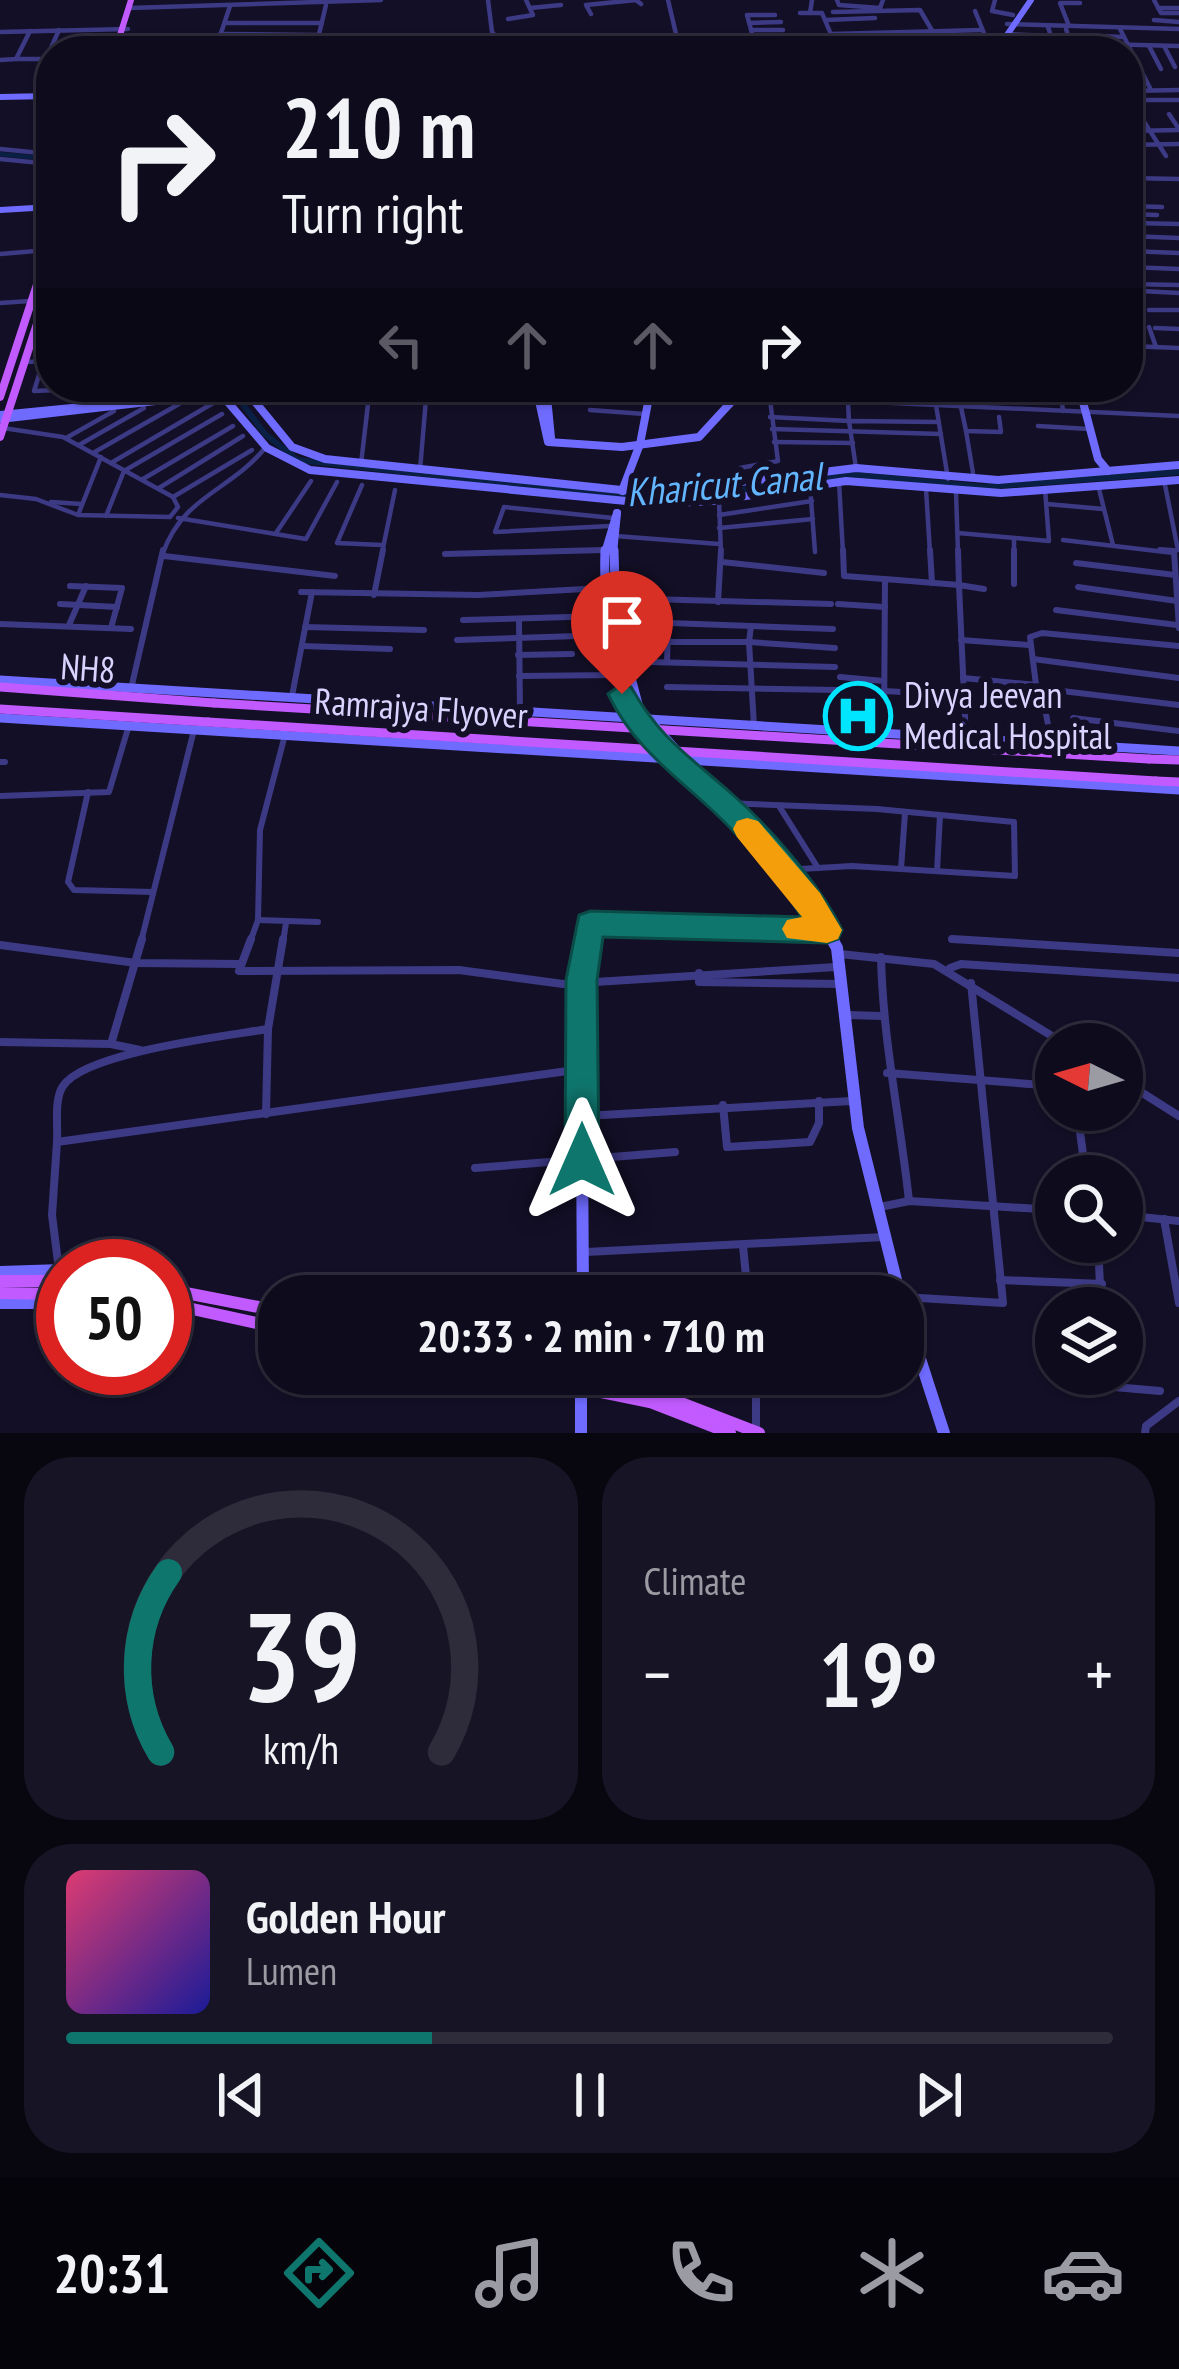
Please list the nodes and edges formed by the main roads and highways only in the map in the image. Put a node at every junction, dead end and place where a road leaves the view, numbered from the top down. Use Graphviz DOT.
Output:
graph roads {
  1 [pos="133,4"];
  2 [pos="123,36"];
  3 [pos="36,284"];
  4 [pos="36,334"];
  5 [pos="0,397"];
  6 [pos="3,422"];
  7 [pos="0,684"];
  8 [pos="48,692"];
  9 [pos="199,694"];
  10 [pos="172,700"];
  11 [pos="39,711"];
  12 [pos="0,714"];
  13 [pos="163,719"];
  14 [pos="188,729"];
  15 [pos="1179,760"];
  16 [pos="1177,787"];
  17 [pos="36,1277"];
  18 [pos="0,1281"];
  19 [pos="192,1291"];
  20 [pos="0,1293"];
  21 [pos="36,1294"];
  22 [pos="192,1307"];
  23 [pos="258,1307"];
  24 [pos="258,1323"];
  25 [pos="631,1395"];
  26 [pos="658,1395"];
  27 [pos="758,1432"];
  28 [pos="730,1433"];
  1 -- 2 [label="main road"];
  3 -- 5 [label="main road"];
  4 -- 6 [label="main road"];
  7 -- 8 [label="main road, NH8"];
  8 -- 10 [label="main road, NH8"];
  8 -- 11 [label="main road"];
  9 -- 10 [label="main road"];
  10 -- 15 [label="main road, Ramrajya Flyover, bridge"];
  11 -- 12 [label="main road, Ramrajya Flyover"];
  11 -- 13 [label="main road, Ramrajya Flyover"];
  13 -- 14 [label="main road"];
  13 -- 16 [label="main road, Ramrajya Flyover, bridge"];
  17 -- 18 [label="main road, bridge"];
  19 -- 23 [label="main road"];
  20 -- 21 [label="main road, bridge"];
  22 -- 24 [label="main road"];
  25 -- 28 [label="main road"];
  26 -- 27 [label="main road"];
}
